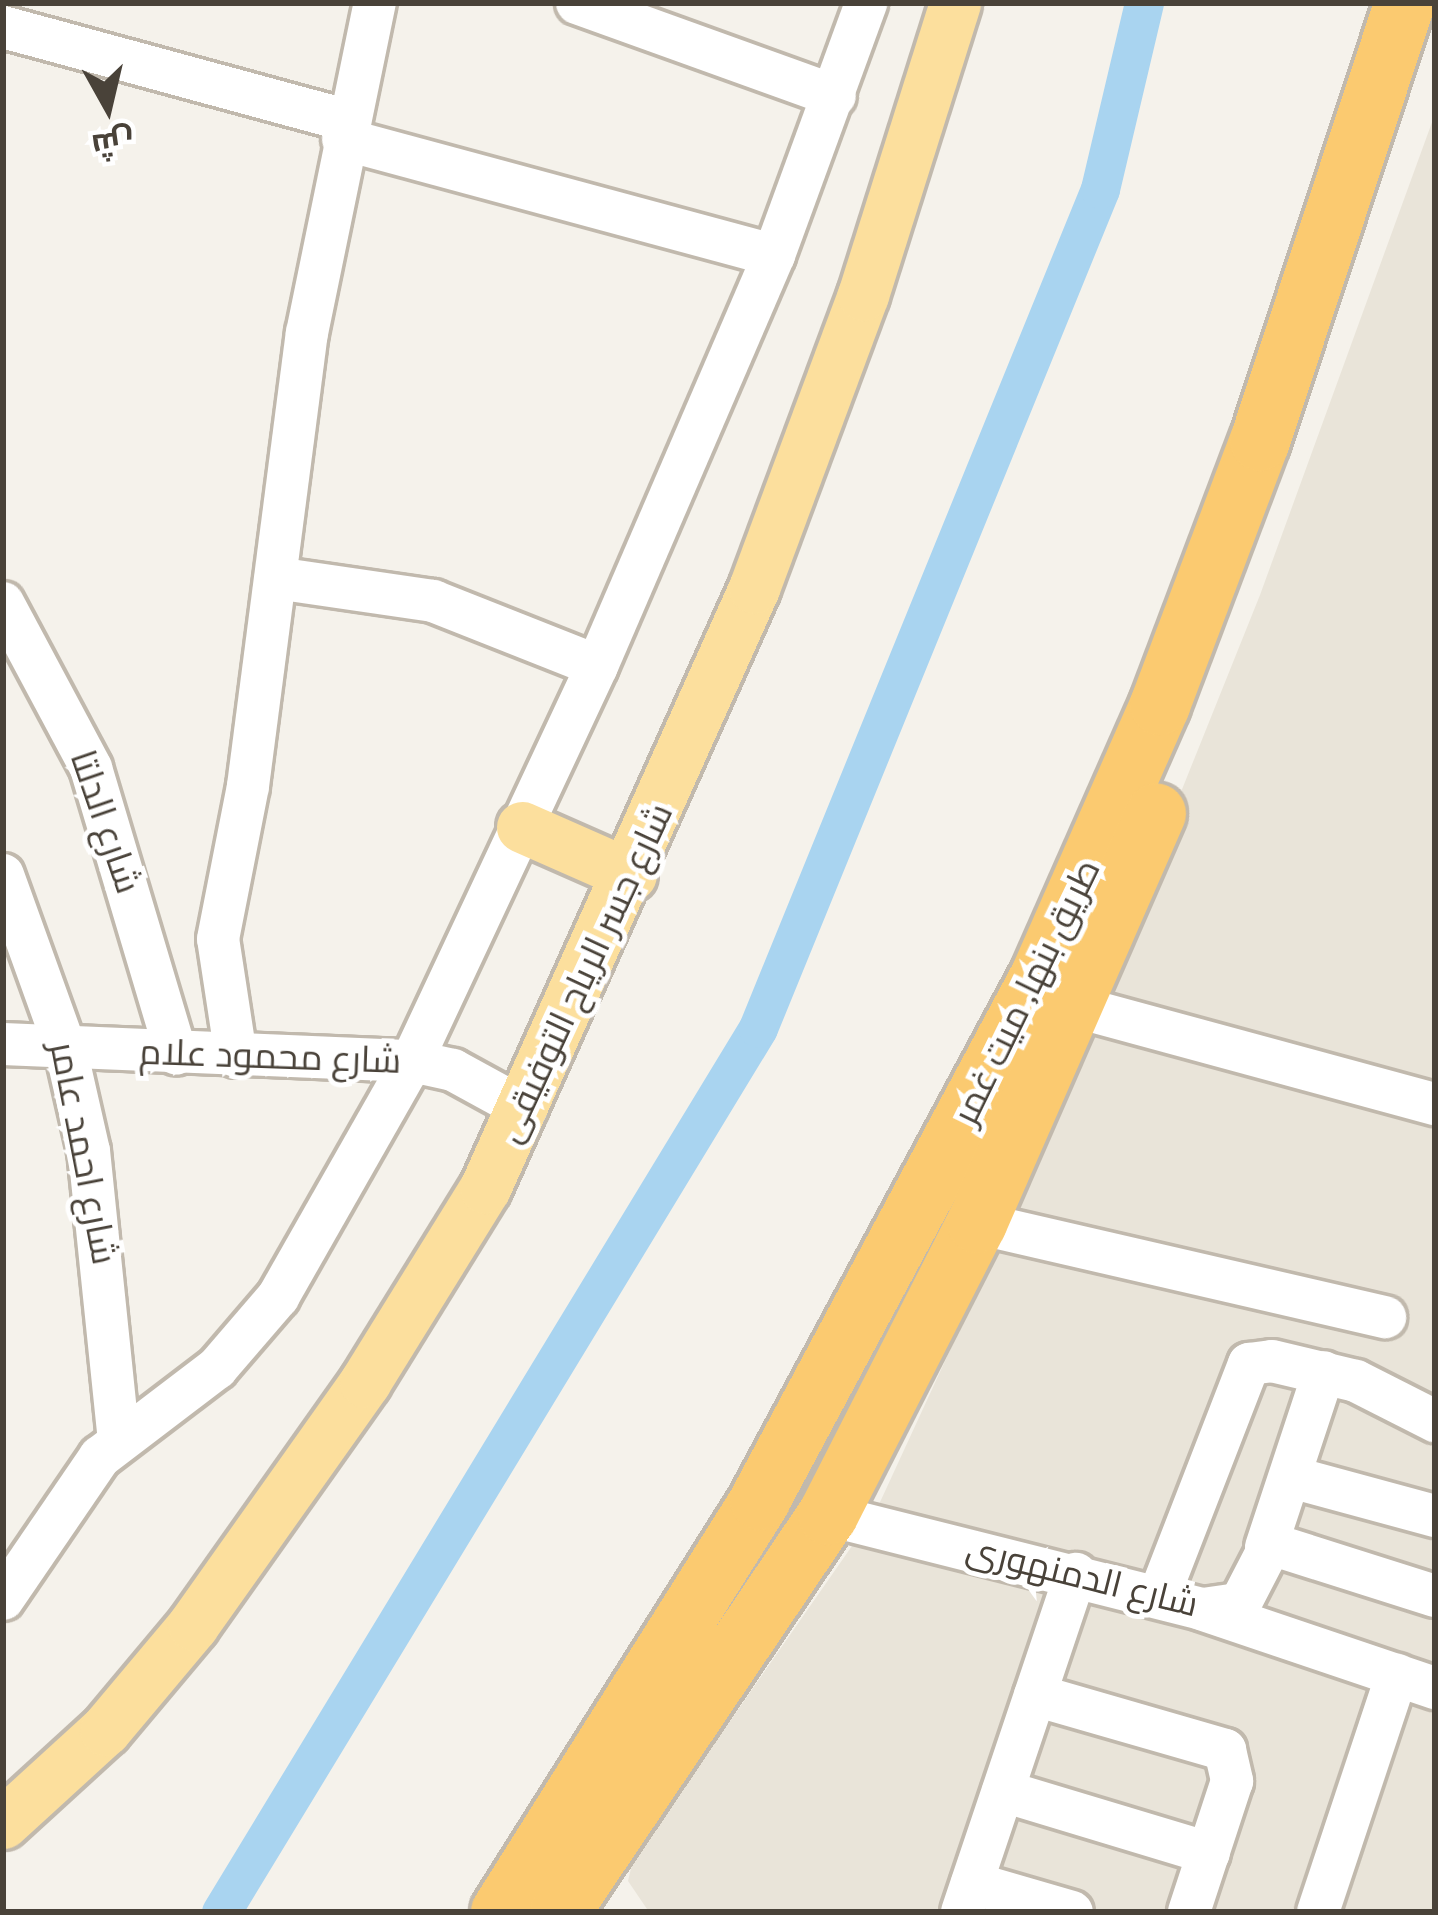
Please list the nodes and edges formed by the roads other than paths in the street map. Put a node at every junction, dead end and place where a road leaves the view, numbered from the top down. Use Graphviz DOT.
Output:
graph roads {
  1 [pos="375,3"];
  2 [pos="577,3"];
  3 [pos="866,3"];
  4 [pos="955,3"];
  5 [pos="1405,3"];
  6 [pos="3,27"];
  7 [pos="1435,36"];
  8 [pos="835,96"];
  9 [pos="345,130"];
  10 [pos="774,255"];
  11 [pos="276,578"];
  12 [pos="3,603"];
  13 [pos="597,666"];
  14 [pos="522,826"];
  15 [pos="3,875"];
  16 [pos="631,875"];
  17 [pos="1076,1007"];
  18 [pos="3,1044"];
  19 [pos="66,1050"];
  20 [pos="176,1054"];
  21 [pos="236,1056"];
  22 [pos="412,1061"];
  23 [pos="1435,1104"];
  24 [pos="526,1109"];
  25 [pos="951,1210"];
  26 [pos="1385,1317"];
  27 [pos="1324,1372"];
  28 [pos="1435,1421"];
  29 [pos="119,1439"];
  30 [pos="1291,1477"];
  31 [pos="828,1515"];
  32 [pos="1435,1516"];
  33 [pos="1266,1547"];
  34 [pos="1076,1574"];
  35 [pos="1160,1596"];
  36 [pos="1435,1596"];
  37 [pos="3,1599"];
  38 [pos="1203,1609"];
  39 [pos="1416,1682"];
  40 [pos="1035,1695"];
  41 [pos="1003,1791"];
  42 [pos="4,1822"];
  43 [pos="1209,1852"];
  44 [pos="967,1898"];
  45 [pos="501,1912"];
  46 [pos="560,1912"];
  47 [pos="1072,1912"];
  48 [pos="1189,1912"];
  49 [pos="1318,1912"];
  1 -- 9 [label="street"];
  2 -- 8 [label="street"];
  3 -- 8 [label="street"];
  4 -- 16 [label="main road, شارع جسر الرياح التوفيقى"];
  5 -- 25 [label="highway, طريق بنها, ميت غمر"];
  6 -- 9 [label="street"];
  7 -- 17 [label="highway, طريق بنها, ميت غمر"];
  8 -- 10 [label="street"];
  9 -- 10 [label="street"];
  9 -- 11 [label="street"];
  10 -- 13 [label="street"];
  11 -- 13 [label="street"];
  11 -- 21 [label="street"];
  12 -- 20 [label="street, شارع الدلتا"];
  13 -- 14 [label="street"];
  14 -- 16 [label="main road"];
  14 -- 22 [label="street"];
  15 -- 19 [label="street, شارع احمد عامر"];
  16 -- 24 [label="main road, شارع جسر الرياح التوفيقى"];
  17 -- 23 [label="street"];
  17 -- 25 [label="highway, طريق بنها, ميت غمر"];
  18 -- 19 [label="street, شارع محمود علام"];
  19 -- 20 [label="street, شارع محمود علام"];
  19 -- 29 [label="street, شارع احمد عامر"];
  20 -- 21 [label="street, شارع محمود علام"];
  21 -- 22 [label="street, شارع محمود علام"];
  22 -- 24 [label="street, شارع محمود علام"];
  22 -- 29 [label="street"];
  24 -- 42 [label="main road, شارع جسر الرياح التوفيقى"];
  25 -- 26 [label="street"];
  25 -- 31 [label="highway, طريق بنها, ميت غمر"];
  25 -- 45 [label="highway, طريق بنها, ميت غمر"];
  27 -- 28 [label="street"];
  27 -- 30 [label="street"];
  27 -- 35 [label="street"];
  29 -- 37 [label="street"];
  30 -- 32 [label="street"];
  30 -- 33 [label="street"];
  31 -- 34 [label="street, شارع الدمنهورى"];
  31 -- 46 [label="highway, طريق بنها, ميت غمر"];
  33 -- 36 [label="street"];
  33 -- 38 [label="street, شارع الدمنهورى"];
  34 -- 35 [label="street, شارع الدمنهورى"];
  34 -- 40 [label="street"];
  35 -- 38 [label="street, شارع الدمنهورى"];
  38 -- 39 [label="street"];
  39 -- 49 [label="street"];
  40 -- 41 [label="street"];
  40 -- 43 [label="street"];
  41 -- 43 [label="street"];
  41 -- 44 [label="street"];
  43 -- 48 [label="street"];
  44 -- 47 [label="street"];
}
